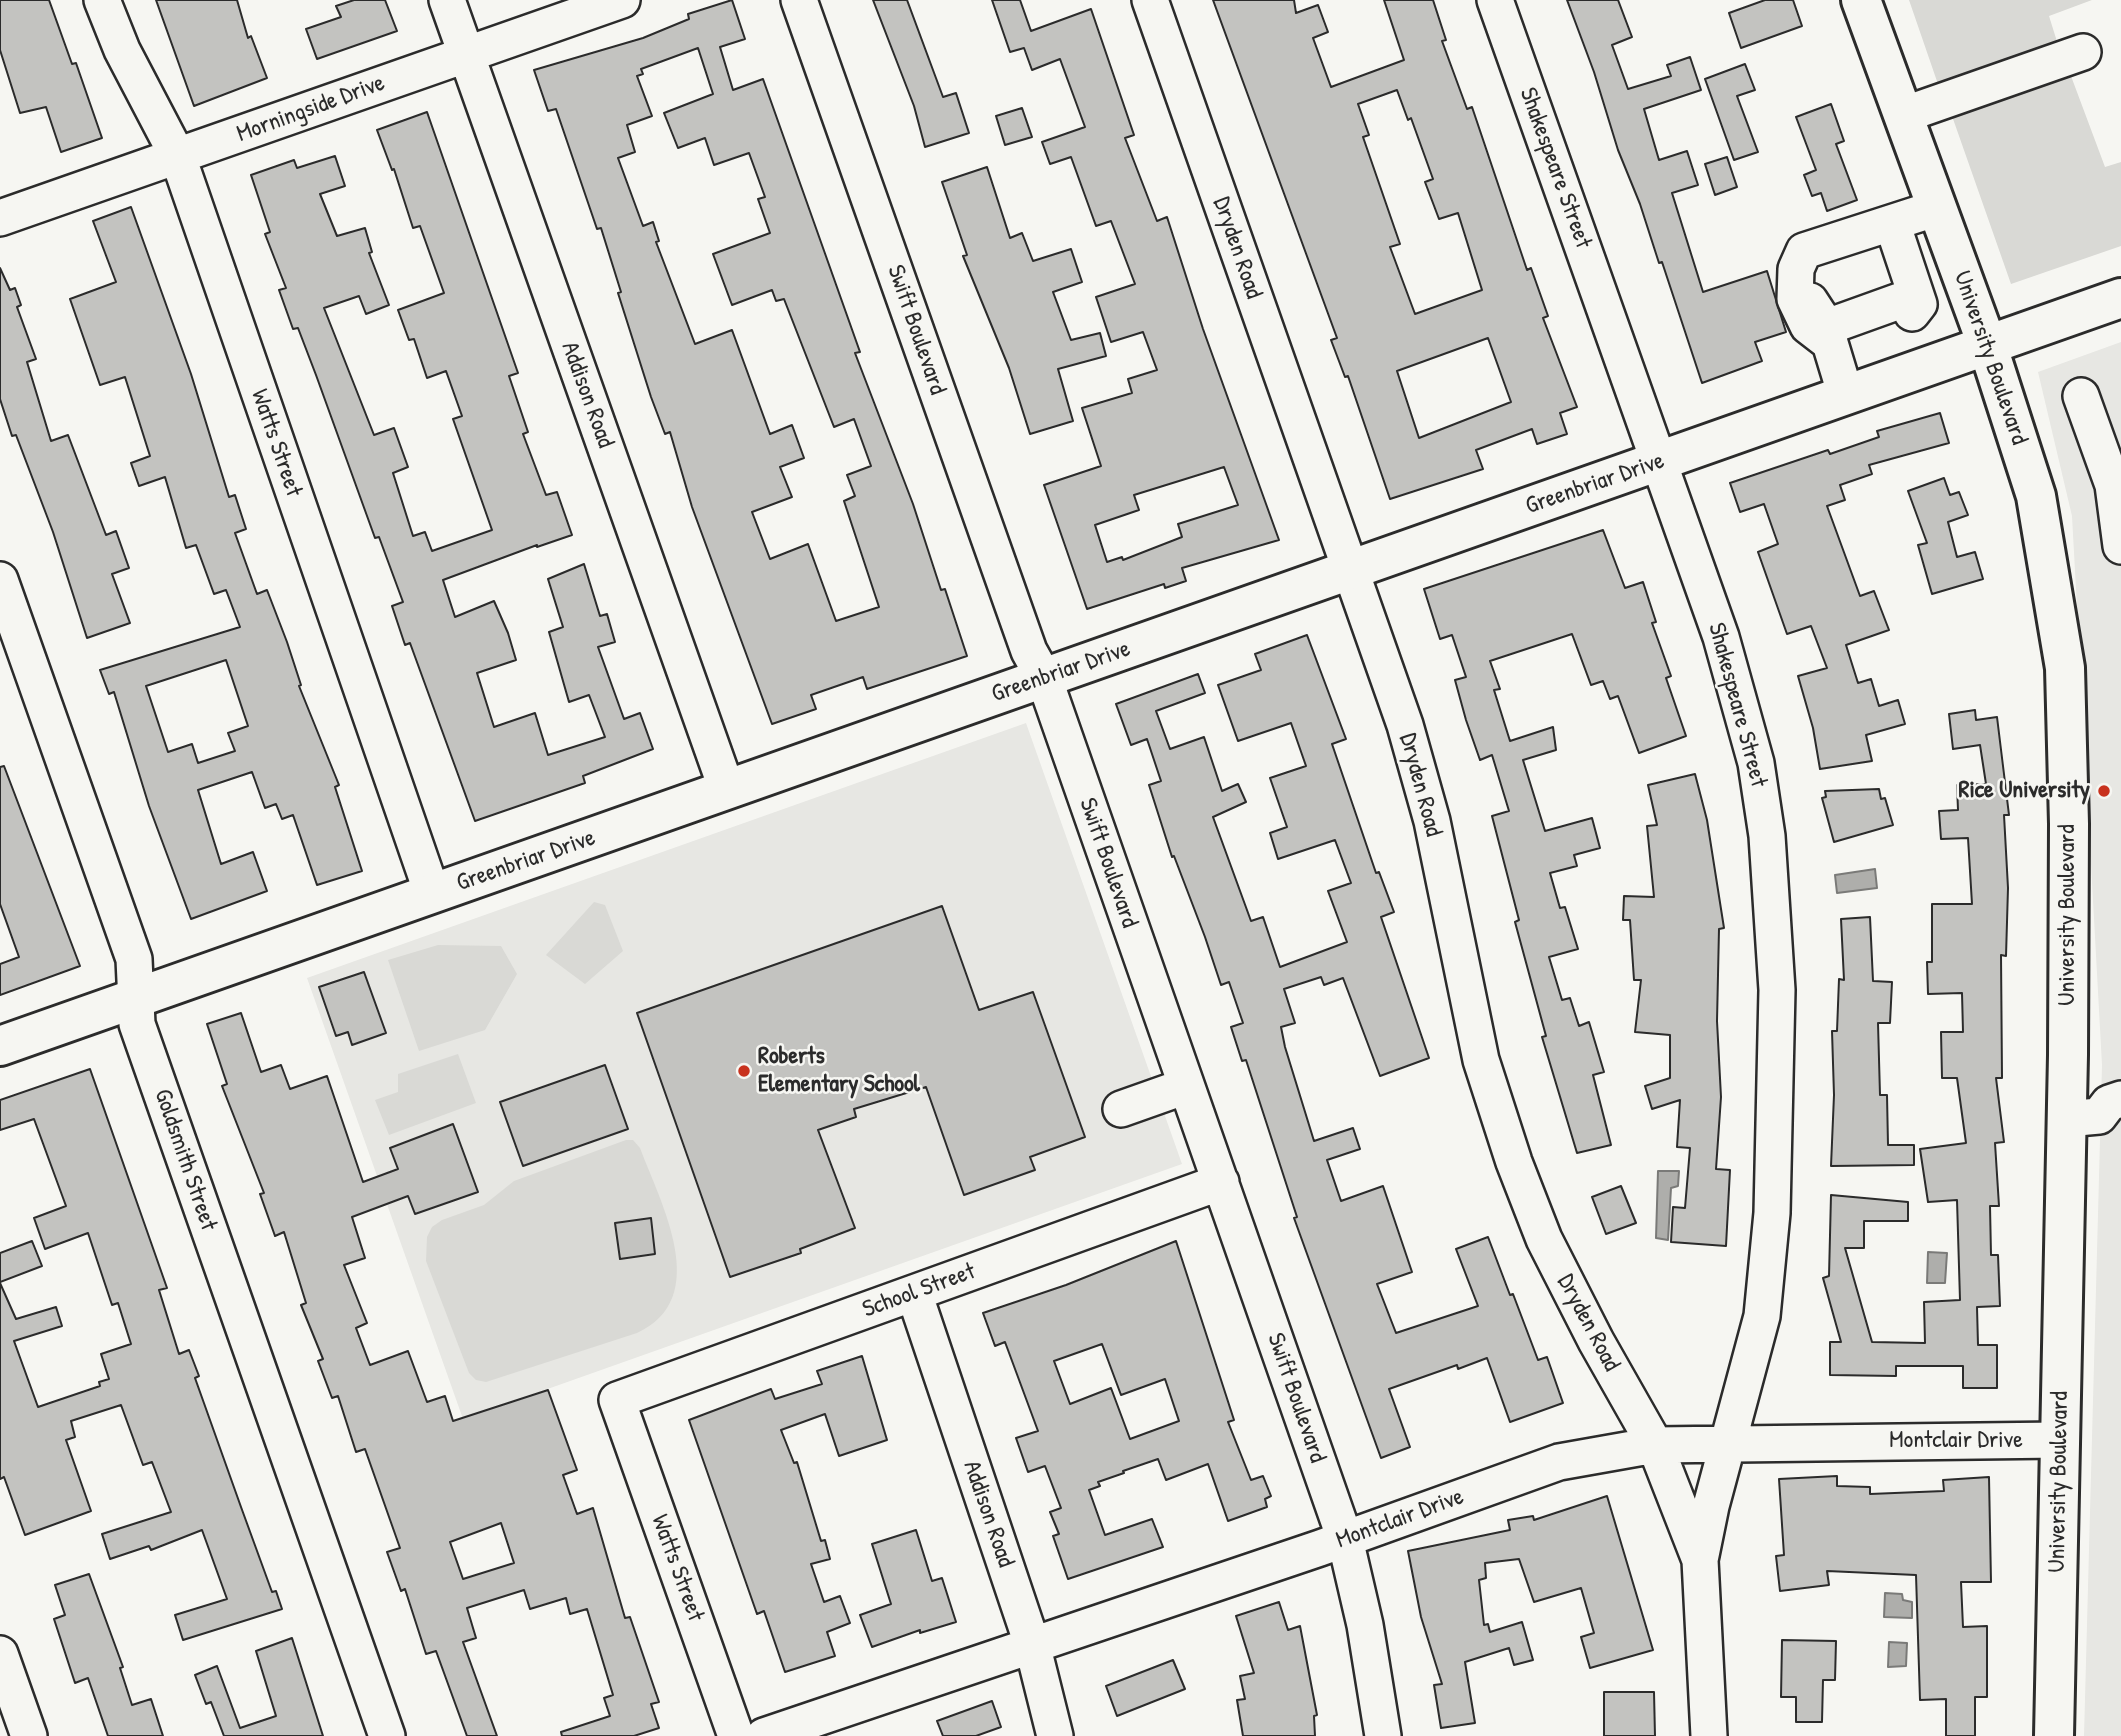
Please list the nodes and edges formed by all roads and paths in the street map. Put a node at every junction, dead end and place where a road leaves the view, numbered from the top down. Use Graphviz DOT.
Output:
graph roads {
  1 [pos="102,0"];
  2 [pos="447,0"];
  3 [pos="622,0"];
  4 [pos="799,0"];
  5 [pos="1150,0"];
  6 [pos="1495,0"];
  7 [pos="1861,0"];
  8 [pos="2083,52"];
  9 [pos="466,54"];
  10 [pos="1903,116"];
  11 [pos="178,157"];
  12 [pos="1937,208"];
  13 [pos="0,218"];
  14 [pos="1892,223"];
  15 [pos="1831,243"];
  16 [pos="1916,295"];
  17 [pos="2121,298"];
  18 [pos="1830,343"];
  19 [pos="1987,347"];
  20 [pos="1846,396"];
  21 [pos="2081,396"];
  22 [pos="1659,461"];
  23 [pos="2121,546"];
  24 [pos="1349,571"];
  25 [pos="0,580"];
  26 [pos="1044,678"];
  27 [pos="727,790"];
  28 [pos="432,893"];
  29 [pos="137,998"];
  30 [pos="0,1046"];
  31 [pos="1186,1086"];
  32 [pos="2121,1099"];
  33 [pos="1121,1109"];
  34 [pos="2066,1119"];
  35 [pos="1221,1182"];
  36 [pos="914,1293"];
  37 [pos="617,1400"];
  38 [pos="2060,1440"];
  39 [pos="1730,1442"];
  40 [pos="1656,1445"];
  41 [pos="1345,1539"];
  42 [pos="1700,1560"];
  43 [pos="1032,1644"];
  44 [pos="0,1654"];
  45 [pos="29,1736"];
  46 [pos="387,1736"];
  47 [pos="736,1736"];
  48 [pos="764,1736"];
  49 [pos="1055,1736"];
  50 [pos="1383,1736"];
  51 [pos="1709,1736"];
  52 [pos="2054,1736"];
  1 -- 11 [label="street, Watts Street"];
  2 -- 9 [label="street, Addison Road"];
  3 -- 9 [label="street, Morningside Drive"];
  4 -- 26 [label="street, Swift Boulevard"];
  5 -- 24 [label="street, Dryden Road"];
  6 -- 22 [label="street, Shakespeare Street"];
  7 -- 10 [label="main road, University Boulevard"];
  8 -- 10 [label="street"];
  9 -- 11 [label="street, Morningside Drive"];
  9 -- 27 [label="street, Addison Road"];
  10 -- 12 [label="main road, University Boulevard"];
  11 -- 13 [label="street, Morningside Drive"];
  11 -- 28 [label="street, Watts Street"];
  12 -- 14 [label="street"];
  12 -- 19 [label="main road, University Boulevard"];
  14 -- 15 [label="street"];
  14 -- 16 [label="street"];
  15 -- 16 [label="street"];
  15 -- 18 [label="street"];
  16 -- 18 [label="street"];
  17 -- 19 [label="main road, Greenbriar Drive"];
  18 -- 20 [label="street"];
  19 -- 20 [label="main road, Greenbriar Drive"];
  19 -- 34 [label="main road, University Boulevard"];
  20 -- 22 [label="main road, Greenbriar Drive"];
  21 -- 23 [label="street"];
  22 -- 24 [label="main road, Greenbriar Drive"];
  22 -- 39 [label="street, Shakespeare Street"];
  24 -- 26 [label="main road, Greenbriar Drive"];
  24 -- 40 [label="street, Dryden Road"];
  25 -- 29 [label="street, Goldsmith Street"];
  26 -- 27 [label="main road, Greenbriar Drive"];
  26 -- 31 [label="street, Swift Boulevard"];
  27 -- 28 [label="main road, Greenbriar Drive"];
  28 -- 29 [label="main road, Greenbriar Drive"];
  29 -- 30 [label="main road, Greenbriar Drive"];
  29 -- 46 [label="street, Goldsmith Street"];
  31 -- 33 [label="street"];
  31 -- 35 [label="street, Swift Boulevard"];
  32 -- 34 [label="street"];
  34 -- 38 [label="main road, University Boulevard"];
  35 -- 36 [label="street, School Street"];
  35 -- 41 [label="street, Swift Boulevard"];
  36 -- 37 [label="street, School Street"];
  36 -- 43 [label="street, Addison Road"];
  37 -- 47 [label="street, Watts Street"];
  38 -- 39 [label="street, Montclair Drive"];
  38 -- 52 [label="main road, University Boulevard"];
  39 -- 40 [label="street, Montclair Drive"];
  39 -- 42 [label="street, Dryden Road"];
  40 -- 41 [label="street, Montclair Drive"];
  40 -- 42 [label="street, Dryden Road"];
  41 -- 43 [label="street, Montclair Drive"];
  41 -- 50 [label="street, Swift Boulevard"];
  42 -- 51 [label="street, Dryden Road"];
  43 -- 48 [label="street, Montclair Drive"];
  43 -- 49 [label="street, Addison Road"];
  44 -- 45 [label="street"];
}
